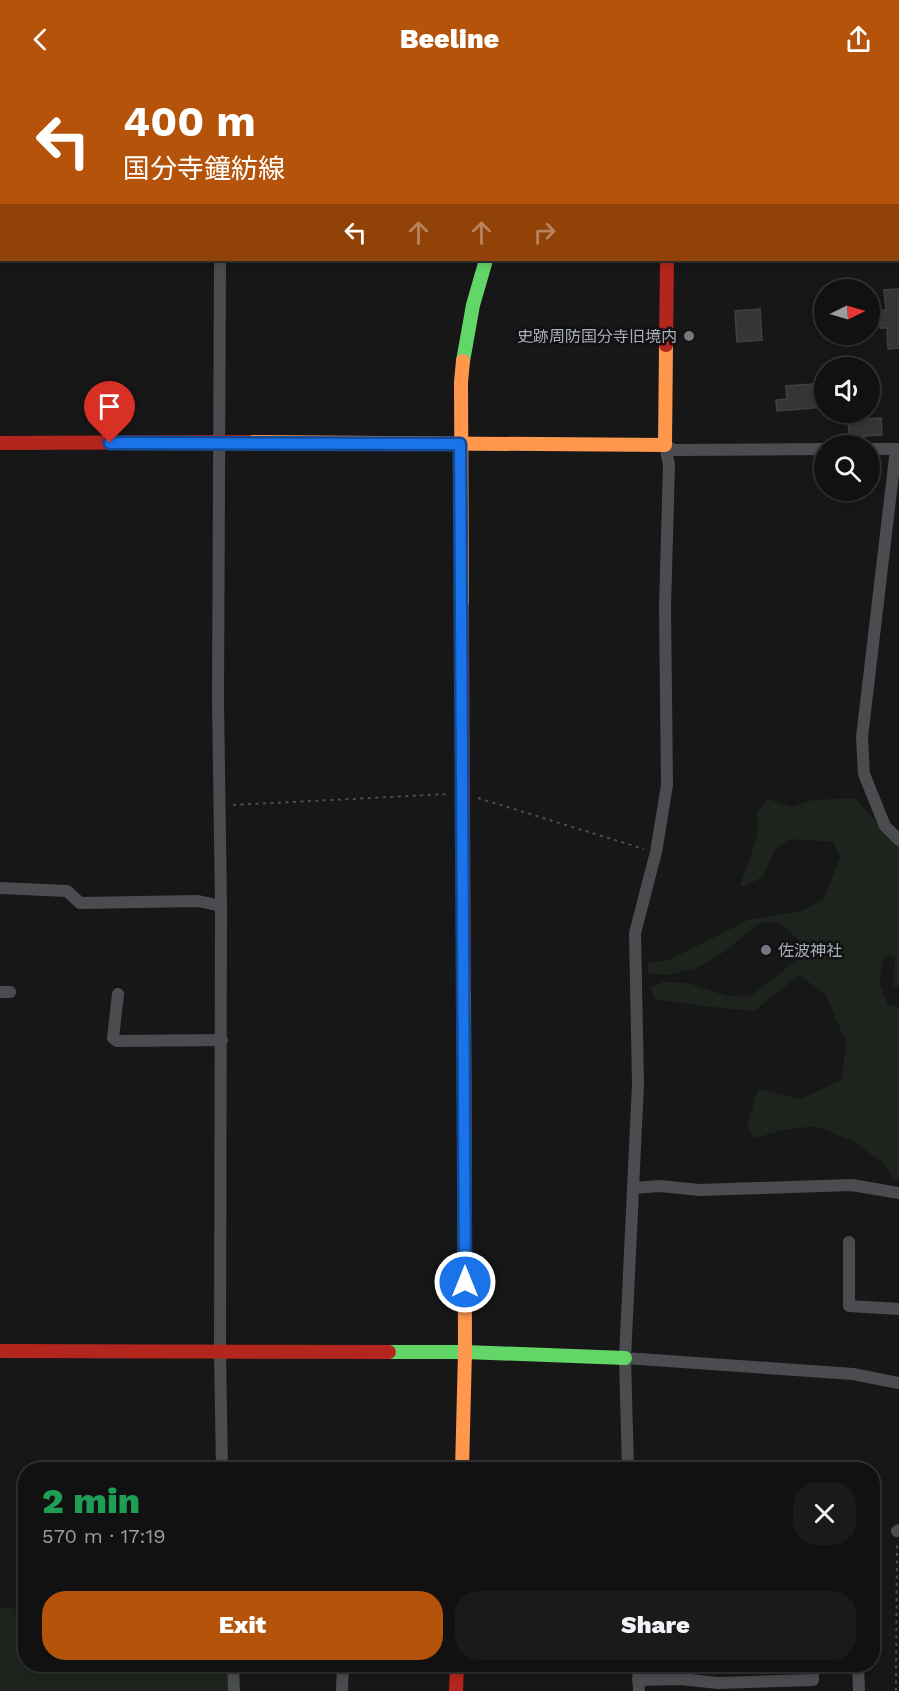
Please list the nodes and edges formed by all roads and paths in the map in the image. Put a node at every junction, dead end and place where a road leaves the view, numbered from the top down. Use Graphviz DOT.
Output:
graph roads {
  1 [pos="220,261"];
  2 [pos="486,261"];
  3 [pos="667,261"];
  4 [pos="220,442"];
  5 [pos="0,443"];
  6 [pos="460,444"];
  7 [pos="665,445"];
  8 [pos="814,449"];
  9 [pos="880,449"];
  10 [pos="898,449"];
  11 [pos="462,793"];
  12 [pos="218,806"];
  13 [pos="899,840"];
  14 [pos="656,852"];
  15 [pos="0,888"];
  16 [pos="221,906"];
  17 [pos="118,994"];
  18 [pos="222,1040"];
  19 [pos="633,1188"];
  20 [pos="899,1193"];
  21 [pos="849,1242"];
  22 [pos="899,1309"];
  23 [pos="0,1351"];
  24 [pos="465,1352"];
  25 [pos="220,1353"];
  26 [pos="625,1358"];
  27 [pos="899,1383"];
  28 [pos="222,1462"];
  29 [pos="462,1462"];
  30 [pos="628,1462"];
  31 [pos="898,1530"];
  32 [pos="233,1672"];
  33 [pos="343,1672"];
  34 [pos="457,1672"];
  35 [pos="813,1672"];
  36 [pos="858,1672"];
  37 [pos="639,1685"];
  38 [pos="758,1686"];
  39 [pos="234,1691"];
  40 [pos="342,1691"];
  41 [pos="456,1691"];
  42 [pos="859,1691"];
  43 [pos="896,1691"];
  1 -- 4 [label="street"];
  2 -- 6 [label="street"];
  3 -- 7 [label="street"];
  4 -- 5 [label="street"];
  4 -- 6 [label="street"];
  4 -- 12 [label="street"];
  6 -- 7 [label="street"];
  6 -- 11 [label="street"];
  7 -- 8 [label="street"];
  7 -- 14 [label="street"];
  9 -- 10 [label="street"];
  10 -- 13 [label="street"];
  11 -- 12 [label="path"];
  11 -- 14 [label="path"];
  11 -- 24 [label="street"];
  12 -- 16 [label="street"];
  14 -- 19 [label="street"];
  15 -- 16 [label="street"];
  16 -- 18 [label="street"];
  17 -- 18 [label="street"];
  18 -- 25 [label="street"];
  19 -- 20 [label="street"];
  19 -- 26 [label="street"];
  21 -- 22 [label="street"];
  23 -- 25 [label="street"];
  24 -- 25 [label="street"];
  24 -- 26 [label="street"];
  24 -- 29 [label="street"];
  25 -- 28 [label="street"];
  26 -- 27 [label="street"];
  26 -- 30 [label="street"];
  31 -- 43 [label="path"];
  32 -- 39 [label="street"];
  33 -- 40 [label="street"];
  34 -- 41 [label="street"];
  35 -- 38 [label="street"];
  36 -- 42 [label="street"];
  37 -- 38 [label="street"];
}
